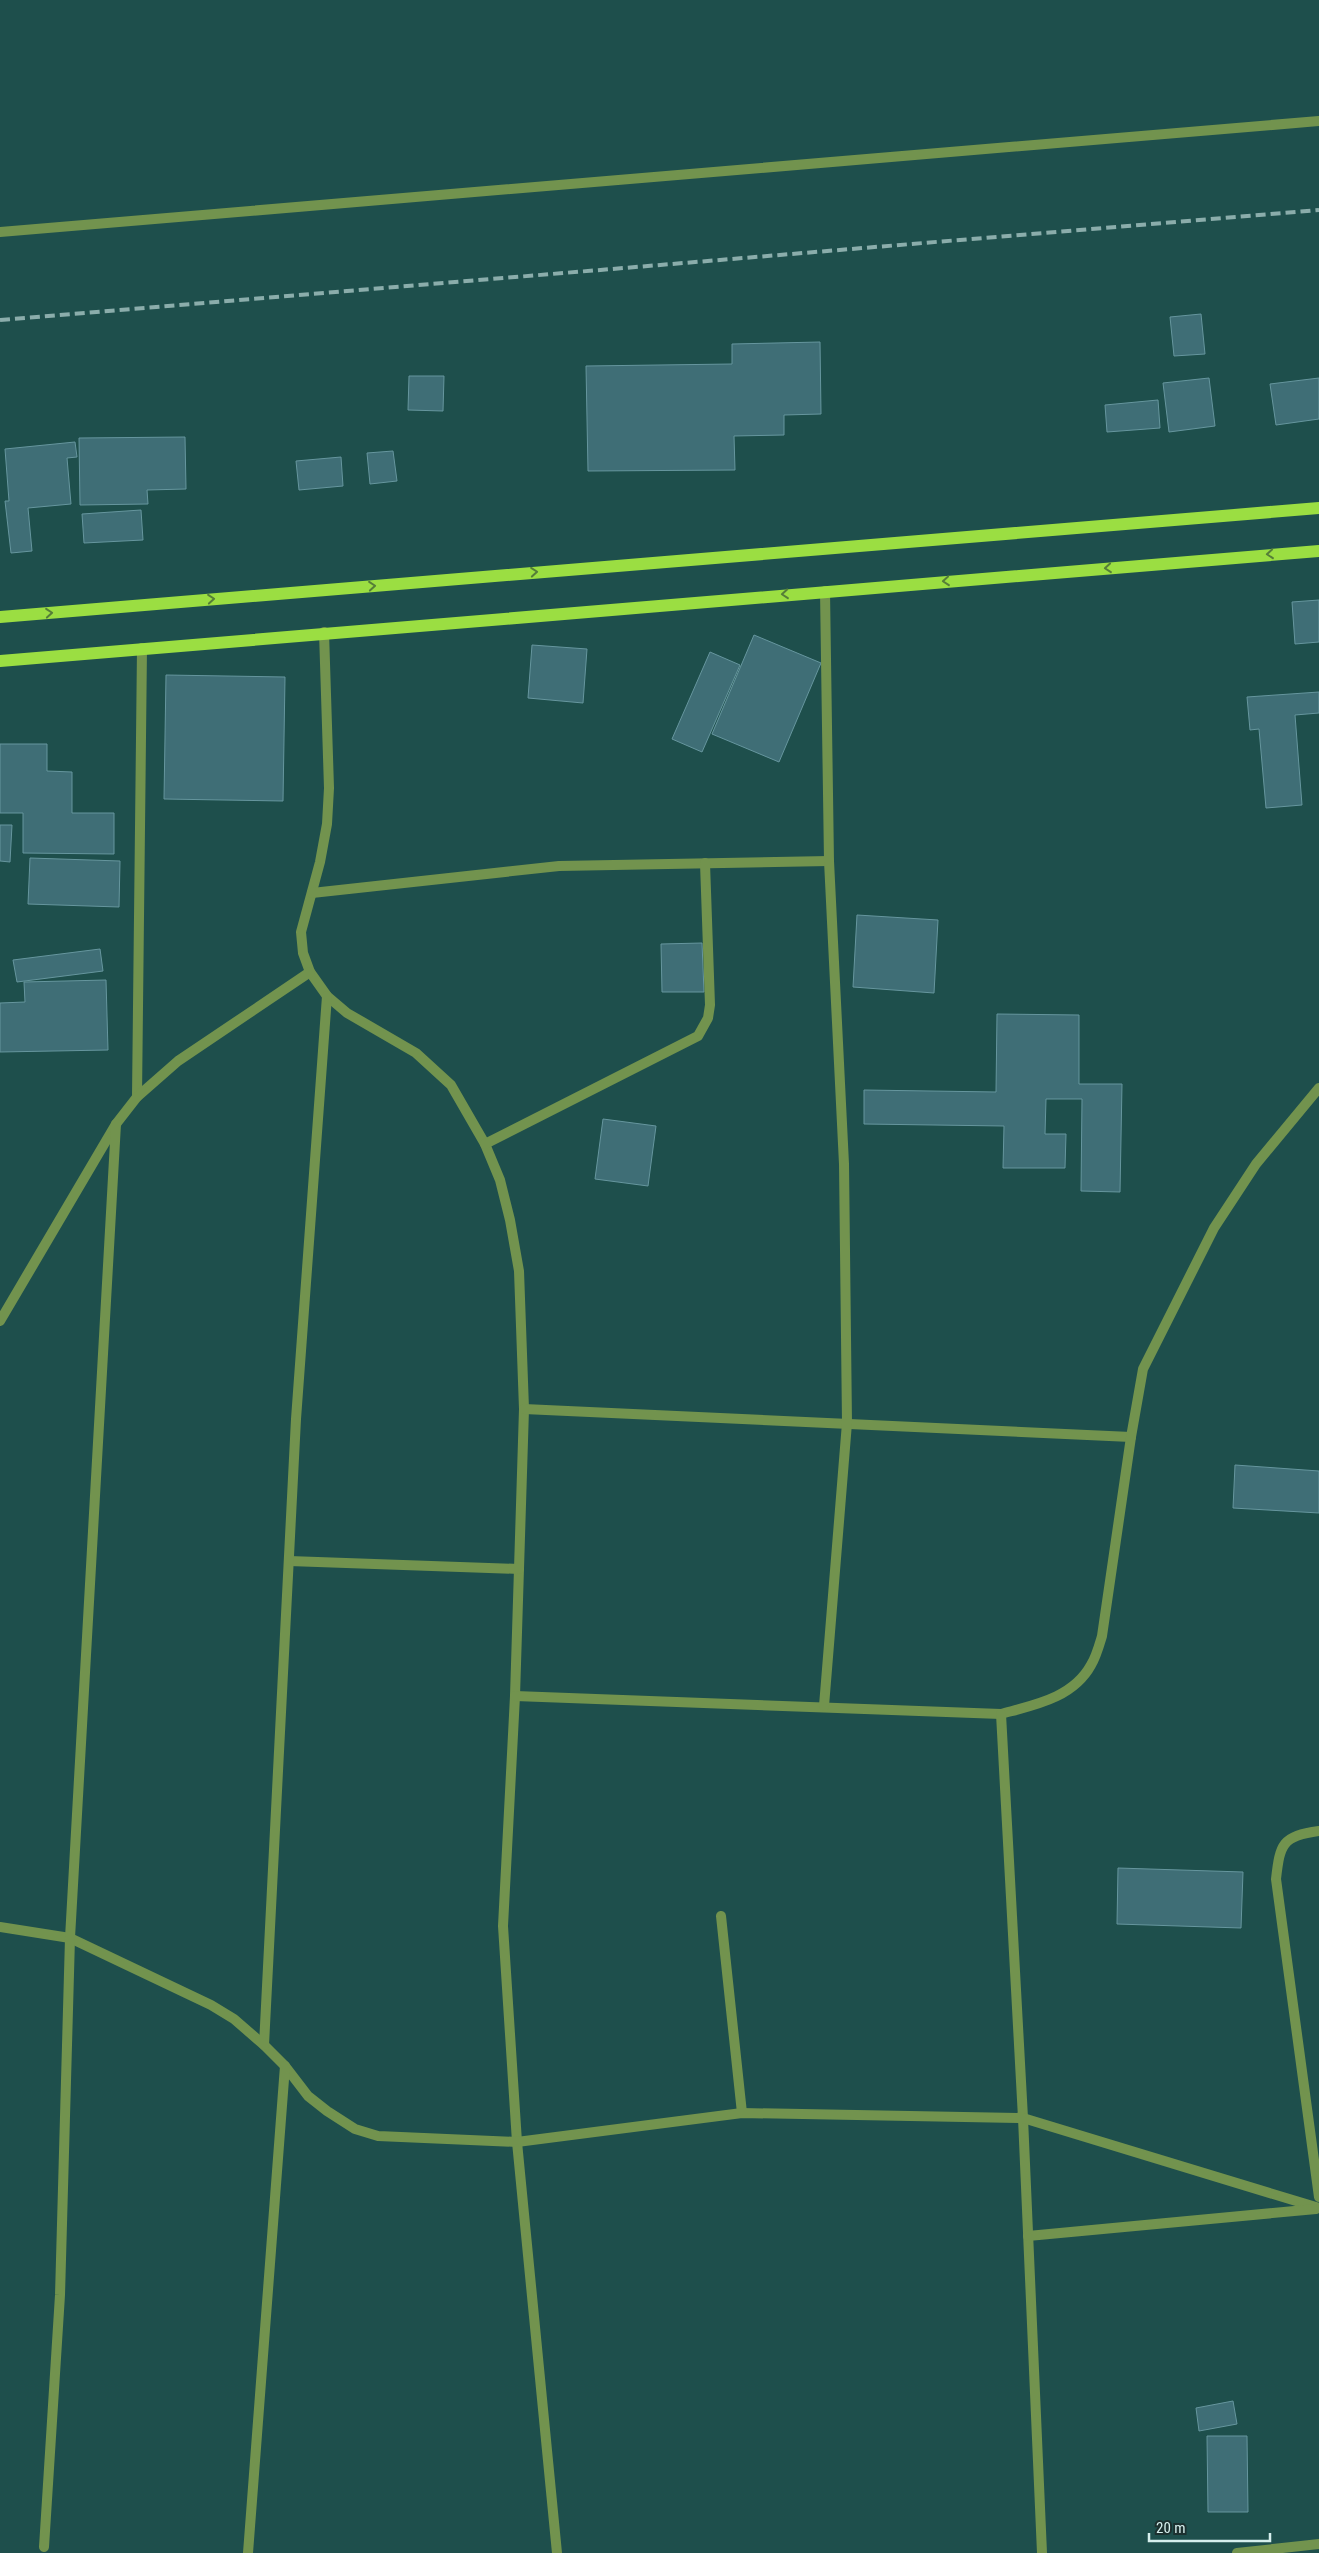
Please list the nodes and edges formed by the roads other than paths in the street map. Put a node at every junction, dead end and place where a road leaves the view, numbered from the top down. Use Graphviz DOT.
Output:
graph roads {
  1 [pos="1319,121"];
  2 [pos="0,232"];
  3 [pos="1319,508"];
  4 [pos="1319,550"];
  5 [pos="825,591"];
  6 [pos="0,617"];
  7 [pos="324,632"];
  8 [pos="142,648"];
  9 [pos="0,661"];
  10 [pos="829,861"];
  11 [pos="705,863"];
  12 [pos="312,893"];
  13 [pos="310,972"];
  14 [pos="327,996"];
  15 [pos="1319,1088"];
  16 [pos="137,1098"];
  17 [pos="116,1124"];
  18 [pos="485,1144"];
  19 [pos="0,1321"];
  20 [pos="524,1409"];
  21 [pos="847,1423"];
  22 [pos="1131,1436"];
  23 [pos="289,1561"];
  24 [pos="519,1569"];
  25 [pos="515,1696"];
  26 [pos="824,1706"];
  27 [pos="1001,1714"];
  28 [pos="1319,1831"];
  29 [pos="721,1916"];
  30 [pos="0,1927"];
  31 [pos="70,1938"];
  32 [pos="264,2045"];
  33 [pos="285,2066"];
  34 [pos="742,2113"];
  35 [pos="1023,2118"];
  36 [pos="517,2142"];
  37 [pos="1319,2197"];
  38 [pos="1319,2208"];
  39 [pos="1028,2236"];
  40 [pos="1319,2544"];
  41 [pos="44,2548"];
  42 [pos="248,2553"];
  43 [pos="557,2553"];
  44 [pos="1042,2553"];
  45 [pos="1237,2553"];
  1 -- 2 [label="street"];
  6 -- 3 [label="main road, one-way"];
  4 -- 5 [label="main road, one-way"];
  5 -- 7 [label="main road, one-way"];
  5 -- 10 [label="street"];
  7 -- 8 [label="main road"];
  7 -- 12 [label="street"];
  8 -- 9 [label="main road"];
  8 -- 16 [label="street"];
  10 -- 11 [label="street"];
  10 -- 21 [label="street"];
  11 -- 12 [label="street"];
  11 -- 18 [label="street"];
  12 -- 13 [label="street"];
  13 -- 14 [label="street"];
  13 -- 16 [label="street"];
  14 -- 18 [label="street"];
  14 -- 23 [label="street"];
  15 -- 22 [label="street"];
  16 -- 17 [label="street"];
  17 -- 19 [label="street"];
  17 -- 31 [label="street"];
  18 -- 20 [label="street"];
  20 -- 21 [label="street"];
  20 -- 24 [label="street"];
  21 -- 22 [label="street"];
  21 -- 26 [label="street"];
  22 -- 27 [label="street"];
  23 -- 24 [label="street"];
  23 -- 32 [label="street"];
  24 -- 25 [label="street"];
  25 -- 26 [label="street"];
  25 -- 36 [label="street"];
  26 -- 27 [label="street"];
  27 -- 35 [label="street"];
  28 -- 37 [label="street"];
  29 -- 34 [label="street"];
  30 -- 31 [label="street"];
  31 -- 32 [label="street"];
  31 -- 41 [label="street"];
  32 -- 33 [label="street"];
  33 -- 36 [label="street"];
  33 -- 42 [label="street"];
  34 -- 35 [label="street"];
  34 -- 36 [label="street"];
  35 -- 38 [label="street"];
  35 -- 39 [label="street"];
  36 -- 43 [label="street"];
  38 -- 39 [label="street"];
  39 -- 44 [label="street"];
  40 -- 45 [label="street"];
}
